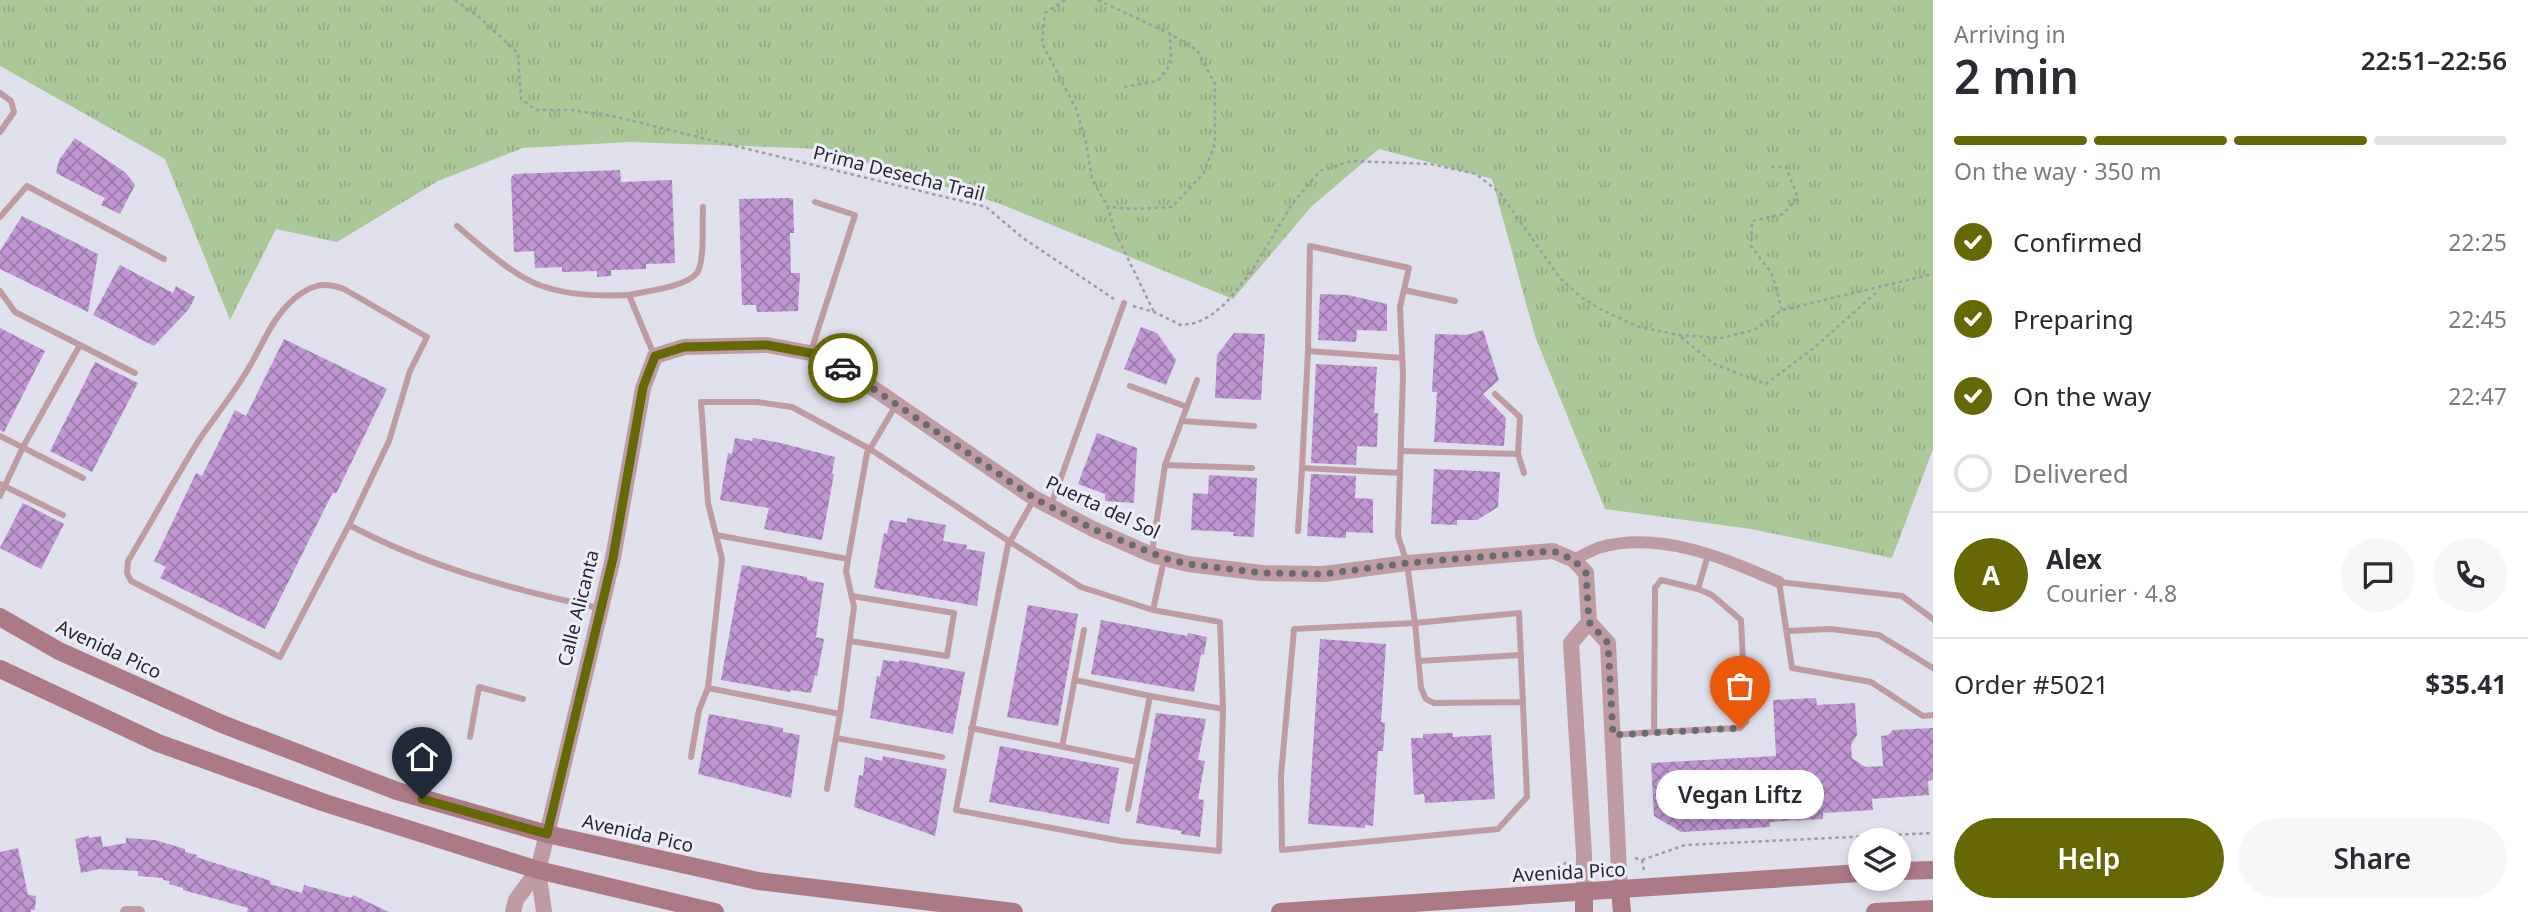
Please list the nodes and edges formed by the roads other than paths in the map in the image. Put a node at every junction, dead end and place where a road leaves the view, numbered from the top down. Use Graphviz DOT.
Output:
graph roads {
  1 [pos="0,93"];
  2 [pos="0,132"];
  3 [pos="815,202"];
  4 [pos="703,207"];
  5 [pos="0,217"];
  6 [pos="457,226"];
  7 [pos="164,259"];
  8 [pos="1404,290"];
  9 [pos="0,291"];
  10 [pos="629,295"];
  11 [pos="1455,301"];
  12 [pos="1124,303"];
  13 [pos="80,345"];
  14 [pos="1308,351"];
  15 [pos="810,353"];
  16 [pos="655,356"];
  17 [pos="1402,358"];
  18 [pos="135,373"];
  19 [pos="1197,380"];
  20 [pos="1130,386"];
  21 [pos="1495,394"];
  22 [pos="896,405"];
  23 [pos="1187,407"];
  24 [pos="1182,421"];
  25 [pos="1254,425"];
  26 [pos="0,436"];
  27 [pos="23,447"];
  28 [pos="870,449"];
  29 [pos="1401,451"];
  30 [pos="1518,454"];
  31 [pos="1165,465"];
  32 [pos="1252,468"];
  33 [pos="1302,468"];
  34 [pos="1400,472"];
  35 [pos="1524,473"];
  36 [pos="83,478"];
  37 [pos="2,485"];
  38 [pos="0,496"];
  39 [pos="1034,498"];
  40 [pos="1051,507"];
  41 [pos="63,515"];
  42 [pos="349,525"];
  43 [pos="1298,531"];
  44 [pos="716,535"];
  45 [pos="1010,542"];
  46 [pos="1707,555"];
  47 [pos="1158,556"];
  48 [pos="848,559"];
  49 [pos="1574,560"];
  50 [pos="1407,563"];
  51 [pos="1779,582"];
  52 [pos="1698,589"];
  53 [pos="852,596"];
  54 [pos="600,608"];
  55 [pos="1153,610"];
  56 [pos="0,617"];
  57 [pos="1933,619"];
  58 [pos="1589,622"];
  59 [pos="1415,623"];
  60 [pos="1084,631"];
  61 [pos="1787,631"];
  62 [pos="850,642"];
  63 [pos="1521,655"];
  64 [pos="1419,661"];
  65 [pos="0,668"];
  66 [pos="1933,668"];
  67 [pos="1075,680"];
  68 [pos="708,688"];
  69 [pos="1150,696"];
  70 [pos="523,699"];
  71 [pos="1523,702"];
  72 [pos="1223,709"];
  73 [pos="840,714"];
  74 [pos="1933,715"];
  75 [pos="971,727"];
  76 [pos="1654,732"];
  77 [pos="1613,735"];
  78 [pos="470,737"];
  79 [pos="836,738"];
  80 [pos="1062,747"];
  81 [pos="691,757"];
  82 [pos="942,757"];
  83 [pos="1137,762"];
  84 [pos="827,789"];
  85 [pos="1128,809"];
  86 [pos="547,834"];
  87 [pos="538,870"];
  88 [pos="1933,870"];
  89 [pos="1911,871"];
  90 [pos="1848,874"];
  91 [pos="1620,891"];
  92 [pos="1584,893"];
  93 [pos="1933,909"];
  94 [pos="126,912"];
  95 [pos="139,912"];
  96 [pos="513,912"];
  97 [pos="544,912"];
  98 [pos="715,912"];
  99 [pos="1014,912"];
  100 [pos="1280,912"];
  101 [pos="1584,912"];
  102 [pos="1622,912"];
  103 [pos="1875,912"];
  1 -- 2 [label="lane"];
  3 -- 15 [label="lane"];
  4 -- 10 [label="lane"];
  5 -- 7 [label="lane"];
  6 -- 10 [label="lane"];
  8 -- 11 [label="lane"];
  8 -- 14 [label="lane"];
  8 -- 17 [label="lane"];
  9 -- 13 [label="lane"];
  10 -- 16 [label="lane"];
  12 -- 40 [label="lane"];
  13 -- 18 [label="lane"];
  13 -- 27 [label="lane"];
  14 -- 17 [label="lane"];
  14 -- 33 [label="lane"];
  15 -- 16 [label="street, Puerta del Sol"];
  15 -- 22 [label="street, Puerta del Sol"];
  16 -- 54 [label="street, Calle Alicanta"];
  17 -- 29 [label="lane"];
  19 -- 23 [label="lane"];
  20 -- 23 [label="lane"];
  21 -- 30 [label="lane"];
  22 -- 28 [label="lane"];
  22 -- 39 [label="street, Puerta del Sol"];
  23 -- 24 [label="lane"];
  24 -- 25 [label="lane"];
  24 -- 31 [label="lane"];
  26 -- 27 [label="lane"];
  27 -- 36 [label="lane"];
  27 -- 37 [label="lane"];
  28 -- 44 [label="lane"];
  28 -- 45 [label="lane"];
  28 -- 48 [label="lane"];
  29 -- 30 [label="lane"];
  29 -- 34 [label="lane"];
  30 -- 35 [label="lane"];
  31 -- 32 [label="lane"];
  31 -- 47 [label="lane"];
  33 -- 34 [label="lane"];
  33 -- 43 [label="lane"];
  34 -- 50 [label="lane"];
  37 -- 38 [label="lane"];
  37 -- 41 [label="lane"];
  39 -- 40 [label="street, Puerta del Sol"];
  39 -- 45 [label="lane"];
  40 -- 47 [label="street, Puerta del Sol"];
  42 -- 42 [label="lane"];
  42 -- 54 [label="lane"];
  44 -- 48 [label="lane"];
  44 -- 68 [label="lane"];
  45 -- 55 [label="lane"];
  45 -- 75 [label="lane"];
  46 -- 49 [label="street"];
  46 -- 51 [label="street"];
  46 -- 52 [label="lane"];
  47 -- 50 [label="street, Puerta del Sol"];
  47 -- 55 [label="lane"];
  48 -- 53 [label="lane"];
  49 -- 50 [label="street, Puerta del Sol"];
  49 -- 58 [label="street"];
  50 -- 59 [label="lane"];
  51 -- 57 [label="lane"];
  51 -- 61 [label="lane"];
  52 -- 76 [label="lane"];
  52 -- 76 [label="lane"];
  53 -- 62 [label="lane"];
  53 -- 62 [label="lane"];
  54 -- 86 [label="street, Calle Alicanta"];
  55 -- 72 [label="lane"];
  56 -- 86 [label="main road, Avenida Pico"];
  58 -- 77 [label="street"];
  58 -- 92 [label="street"];
  59 -- 63 [label="lane"];
  59 -- 64 [label="lane"];
  59 -- 71 [label="lane"];
  60 -- 67 [label="lane"];
  61 -- 66 [label="lane"];
  61 -- 74 [label="lane"];
  62 -- 73 [label="lane"];
  63 -- 64 [label="lane"];
  63 -- 71 [label="lane"];
  64 -- 71 [label="lane"];
  65 -- 87 [label="main road"];
  67 -- 69 [label="lane"];
  67 -- 80 [label="lane"];
  68 -- 73 [label="lane"];
  68 -- 81 [label="lane"];
  69 -- 72 [label="lane"];
  69 -- 83 [label="lane"];
  70 -- 78 [label="lane"];
  72 -- 75 [label="lane"];
  73 -- 79 [label="lane"];
  75 -- 80 [label="lane"];
  76 -- 77 [label="lane"];
  77 -- 91 [label="street"];
  79 -- 82 [label="lane"];
  79 -- 84 [label="lane"];
  80 -- 83 [label="lane"];
  83 -- 85 [label="lane"];
  86 -- 87 [label="street, Calle Alicanta"];
  86 -- 99 [label="main road, Avenida Pico"];
  87 -- 96 [label="street, Calle Alicanta"];
  87 -- 97 [label="street, Calle Alicanta"];
  87 -- 98 [label="main road"];
  88 -- 89 [label="main road"];
  90 -- 91 [label="main road, Avenida Pico"];
  91 -- 92 [label="main road, Avenida Pico"];
  91 -- 102 [label="main road"];
  92 -- 100 [label="main road, Avenida Pico"];
  92 -- 101 [label="main road"];
  93 -- 103 [label="main road"];
  94 -- 95 [label="street"];
}
